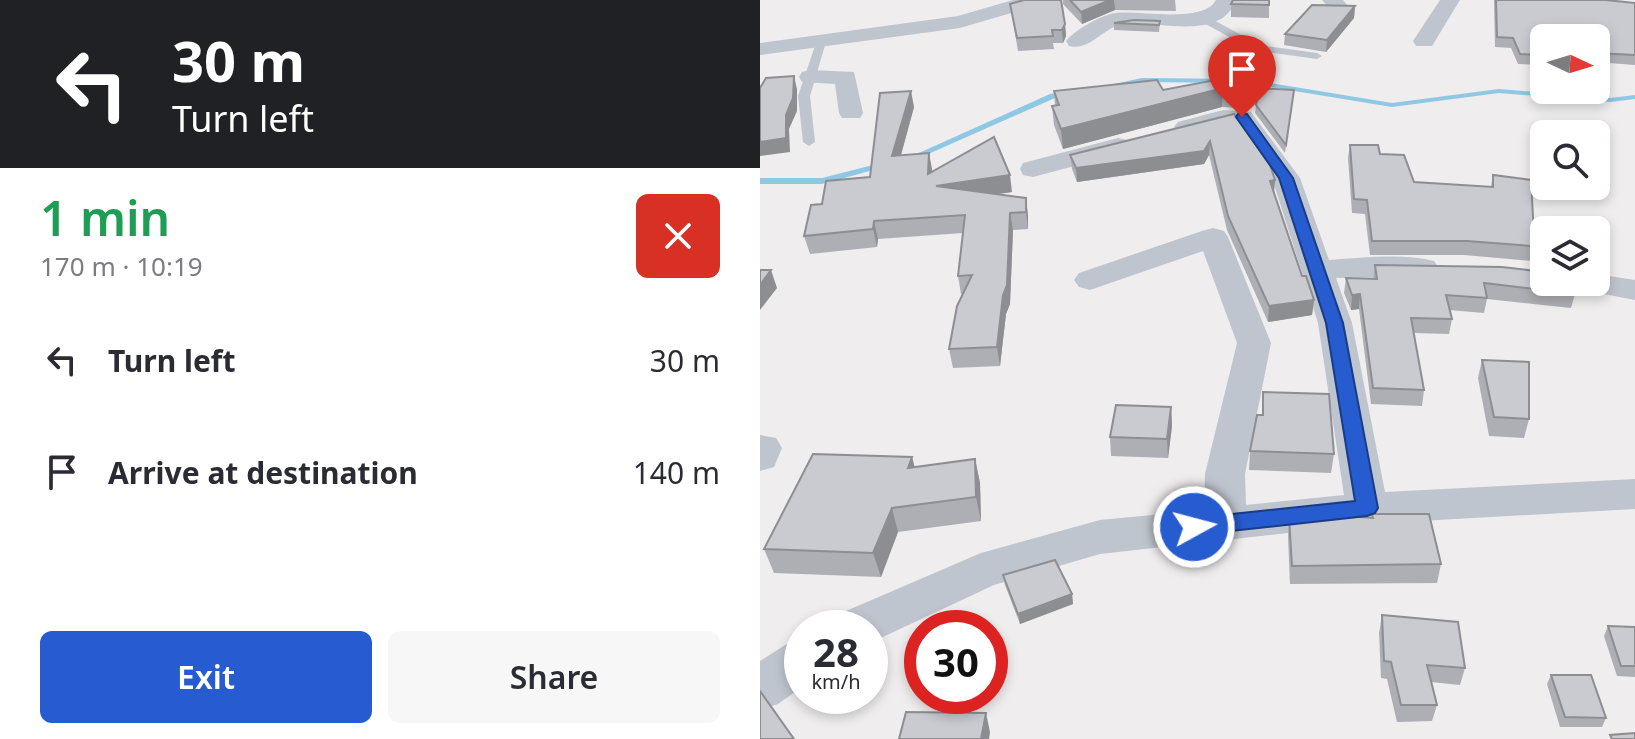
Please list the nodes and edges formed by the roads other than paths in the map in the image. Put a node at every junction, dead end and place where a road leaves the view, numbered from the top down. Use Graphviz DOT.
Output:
graph roads {
  1 [pos="1052,0"];
  2 [pos="1226,0"];
  3 [pos="1450,0"];
  4 [pos="1204,19"];
  5 [pos="1077,41"];
  6 [pos="1424,41"];
  7 [pos="821,42"];
  8 [pos="760,49"];
  9 [pos="1317,56"];
  10 [pos="810,77"];
  11 [pos="851,113"];
  12 [pos="809,142"];
  13 [pos="1033,169"];
  14 [pos="1317,270"];
  15 [pos="1456,271"];
  16 [pos="1090,280"];
  17 [pos="1610,286"];
  18 [pos="1635,290"];
  19 [pos="1635,494"];
  20 [pos="1367,508"];
  21 [pos="1225,523"];
  22 [pos="888,613"];
  23 [pos="784,672"];
  24 [pos="760,688"];
  1 -- 7 [label="street"];
  2 -- 4 [label="street"];
  3 -- 6 [label="street"];
  4 -- 5 [label="street"];
  4 -- 9 [label="lane"];
  7 -- 8 [label="street"];
  7 -- 10 [label="lane"];
  10 -- 11 [label="street"];
  10 -- 12 [label="lane"];
  13 -- 14 [label="street"];
  14 -- 15 [label="street"];
  14 -- 20 [label="street"];
  16 -- 21 [label="street"];
  17 -- 18 [label="street"];
  19 -- 20 [label="street"];
  20 -- 21 [label="street"];
  21 -- 22 [label="street"];
  23 -- 24 [label="street"];
}
